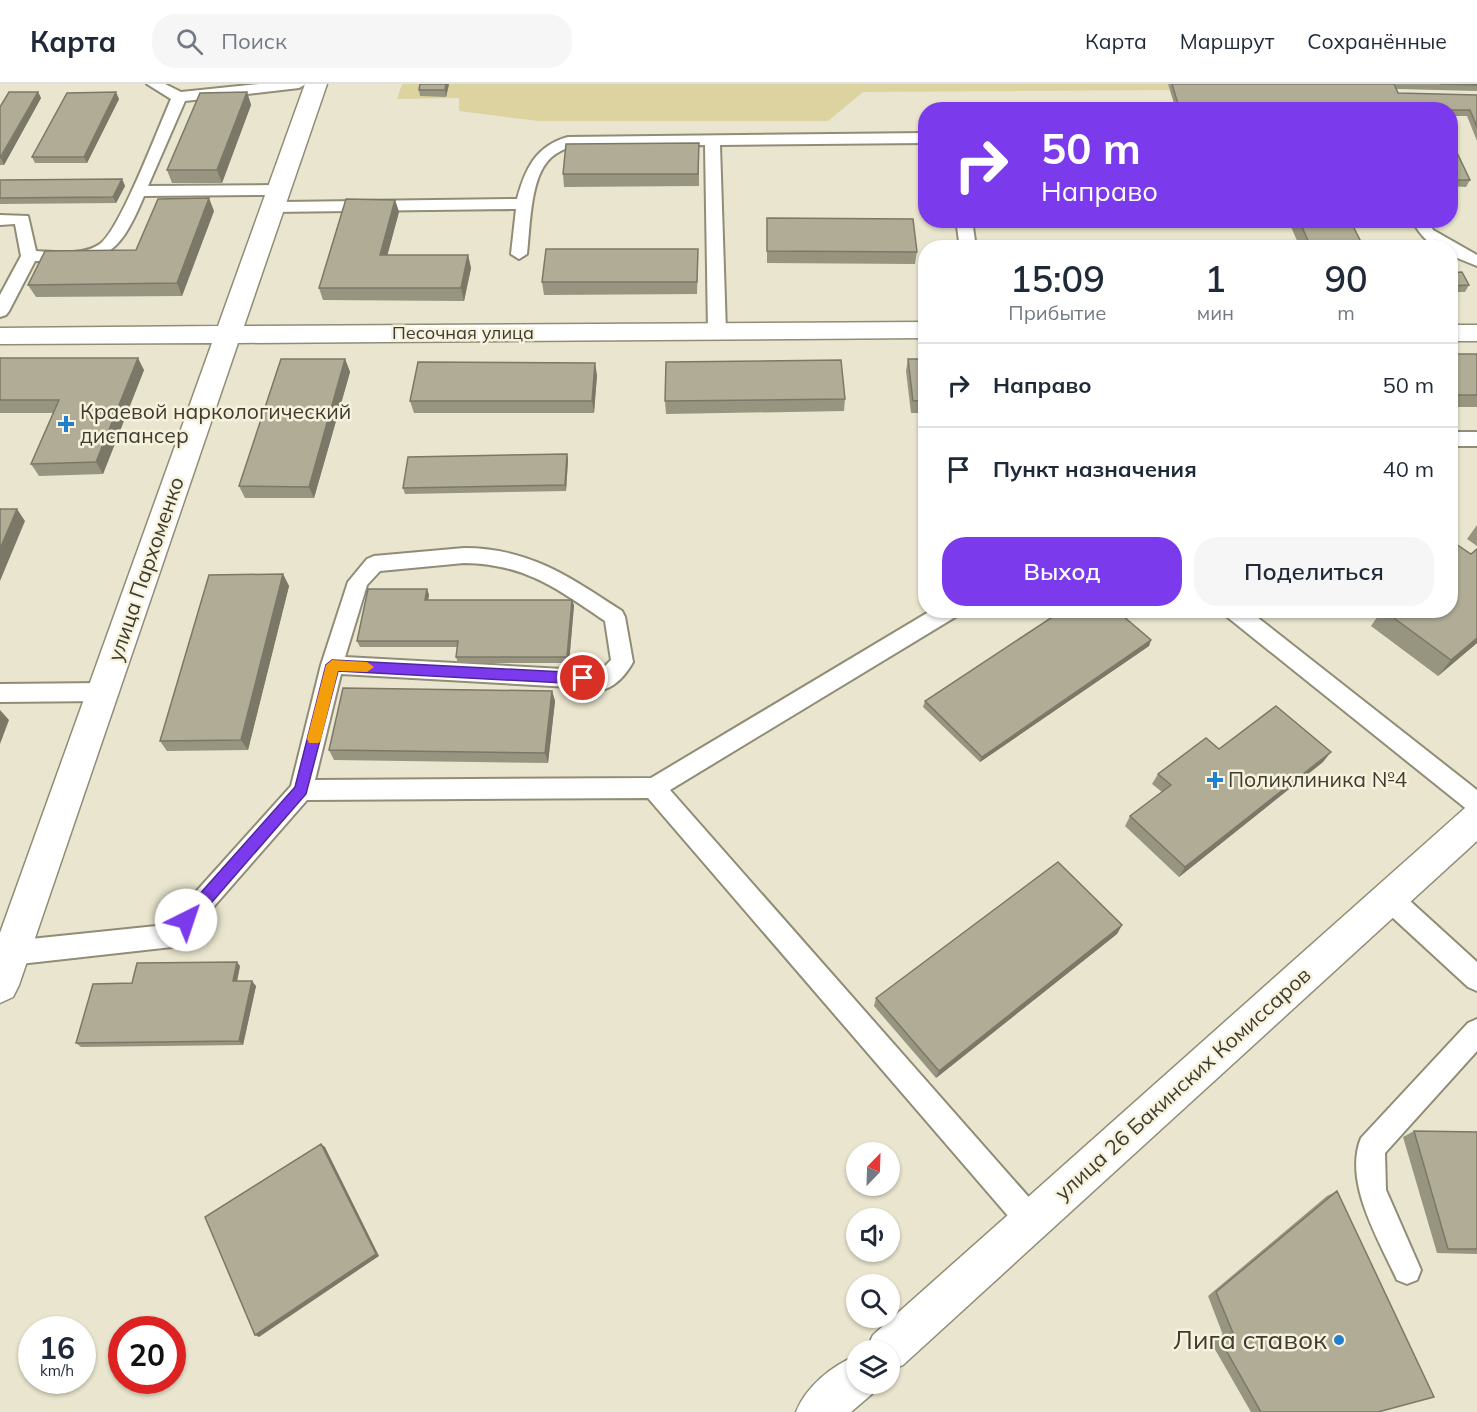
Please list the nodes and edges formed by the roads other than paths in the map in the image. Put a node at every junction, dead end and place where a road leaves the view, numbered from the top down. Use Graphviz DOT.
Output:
graph roads {
  1 [pos="154,84"];
  2 [pos="299,84"];
  3 [pos="316,84"];
  4 [pos="179,97"];
  5 [pos="918,138"];
  6 [pos="712,139"];
  7 [pos="138,191"];
  8 [pos="275,199"];
  9 [pos="524,204"];
  10 [pos="0,220"];
  11 [pos="1424,228"];
  12 [pos="1438,240"];
  13 [pos="1458,252"];
  14 [pos="519,254"];
  15 [pos="29,256"];
  16 [pos="1477,261"];
  17 [pos="0,311"];
  18 [pos="918,330"];
  19 [pos="717,332"];
  20 [pos="1458,333"];
  21 [pos="1477,333"];
  22 [pos="227,334"];
  23 [pos="0,336"];
  24 [pos="1477,439"];
  25 [pos="1458,440"];
  26 [pos="937,618"];
  27 [pos="1243,618"];
  28 [pos="332,665"];
  29 [pos="104,692"];
  30 [pos="0,693"];
  31 [pos="654,788"];
  32 [pos="301,790"];
  33 [pos="1477,804"];
  34 [pos="1477,819"];
  35 [pos="1389,898"];
  36 [pos="4,964"];
  37 [pos="1477,979"];
  38 [pos="1477,1032"];
  39 [pos="1031,1221"];
  40 [pos="1407,1270"];
  41 [pos="899,1340"];
  42 [pos="846,1387"];
  43 [pos="818,1412"];
  1 -- 4 [label="lane"];
  2 -- 4 [label="lane"];
  3 -- 8 [label="street, улица Пархоменко"];
  4 -- 7 [label="lane"];
  5 -- 6 [label="lane"];
  6 -- 9 [label="lane"];
  6 -- 19 [label="lane"];
  7 -- 8 [label="lane"];
  7 -- 15 [label="lane"];
  8 -- 9 [label="lane"];
  8 -- 22 [label="street, улица Пархоменко"];
  9 -- 14 [label="lane"];
  10 -- 15 [label="lane"];
  11 -- 12 [label="lane"];
  13 -- 16 [label="lane"];
  15 -- 17 [label="lane"];
  18 -- 19 [label="street, Песочная улица"];
  19 -- 22 [label="street, Песочная улица"];
  20 -- 21 [label="street"];
  22 -- 23 [label="street, Песочная улица"];
  22 -- 29 [label="street, улица Пархоменко"];
  24 -- 25 [label="lane"];
  26 -- 31 [label="lane"];
  27 -- 33 [label="lane"];
  28 -- 28 [label="lane"];
  28 -- 32 [label="lane"];
  29 -- 30 [label="lane"];
  29 -- 36 [label="street, улица Пархоменко"];
  31 -- 32 [label="lane"];
  31 -- 39 [label="lane"];
  32 -- 36 [label="lane"];
  34 -- 35 [label="street, улица 26 Бакинских Комиссаров"];
  35 -- 37 [label="lane"];
  35 -- 39 [label="street, улица 26 Бакинских Комиссаров"];
  38 -- 40 [label="lane"];
  39 -- 41 [label="street, улица 26 Бакинских Комиссаров"];
  42 -- 43 [label="street"];
}
